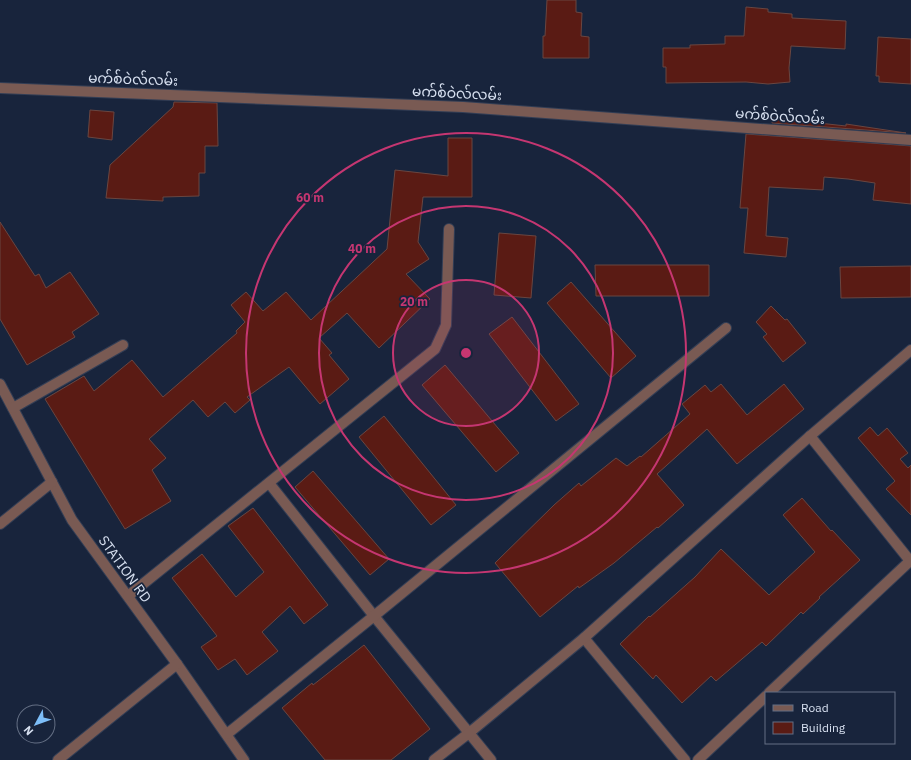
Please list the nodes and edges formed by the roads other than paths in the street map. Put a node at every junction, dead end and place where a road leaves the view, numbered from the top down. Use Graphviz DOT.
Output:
graph roads {
  1 [pos="0,88"];
  2 [pos="911,140"];
  3 [pos="449,229"];
  4 [pos="726,328"];
  5 [pos="123,345"];
  6 [pos="911,350"];
  7 [pos="0,384"];
  8 [pos="13,408"];
  9 [pos="810,436"];
  10 [pos="52,482"];
  11 [pos="269,483"];
  12 [pos="0,524"];
  13 [pos="910,561"];
  14 [pos="128,596"];
  15 [pos="374,616"];
  16 [pos="584,638"];
  17 [pos="177,664"];
  18 [pos="770,692"];
  19 [pos="765,697"];
  20 [pos="469,733"];
  21 [pos="227,734"];
  22 [pos="58,760"];
  23 [pos="244,760"];
  24 [pos="434,760"];
  25 [pos="491,760"];
  26 [pos="685,760"];
  27 [pos="698,760"];
  1 -- 2 [label="street, မက်စ်ဝဲလ်လမ်း"];
  3 -- 11 [label="street"];
  4 -- 15 [label="street"];
  5 -- 8 [label="street"];
  6 -- 9 [label="street"];
  7 -- 8 [label="street, STATION RD"];
  8 -- 10 [label="street, STATION RD"];
  9 -- 13 [label="street"];
  9 -- 16 [label="street"];
  10 -- 12 [label="street"];
  10 -- 14 [label="street, STATION RD"];
  11 -- 14 [label="street"];
  11 -- 15 [label="street"];
  13 -- 18 [label="street"];
  14 -- 17 [label="street, STATION RD"];
  15 -- 20 [label="street"];
  15 -- 21 [label="street"];
  16 -- 20 [label="street"];
  16 -- 26 [label="street"];
  17 -- 21 [label="street, STATION RD"];
  17 -- 22 [label="street"];
  19 -- 27 [label="street"];
  20 -- 24 [label="street"];
  20 -- 25 [label="street"];
  21 -- 23 [label="street, STATION RD"];
}
